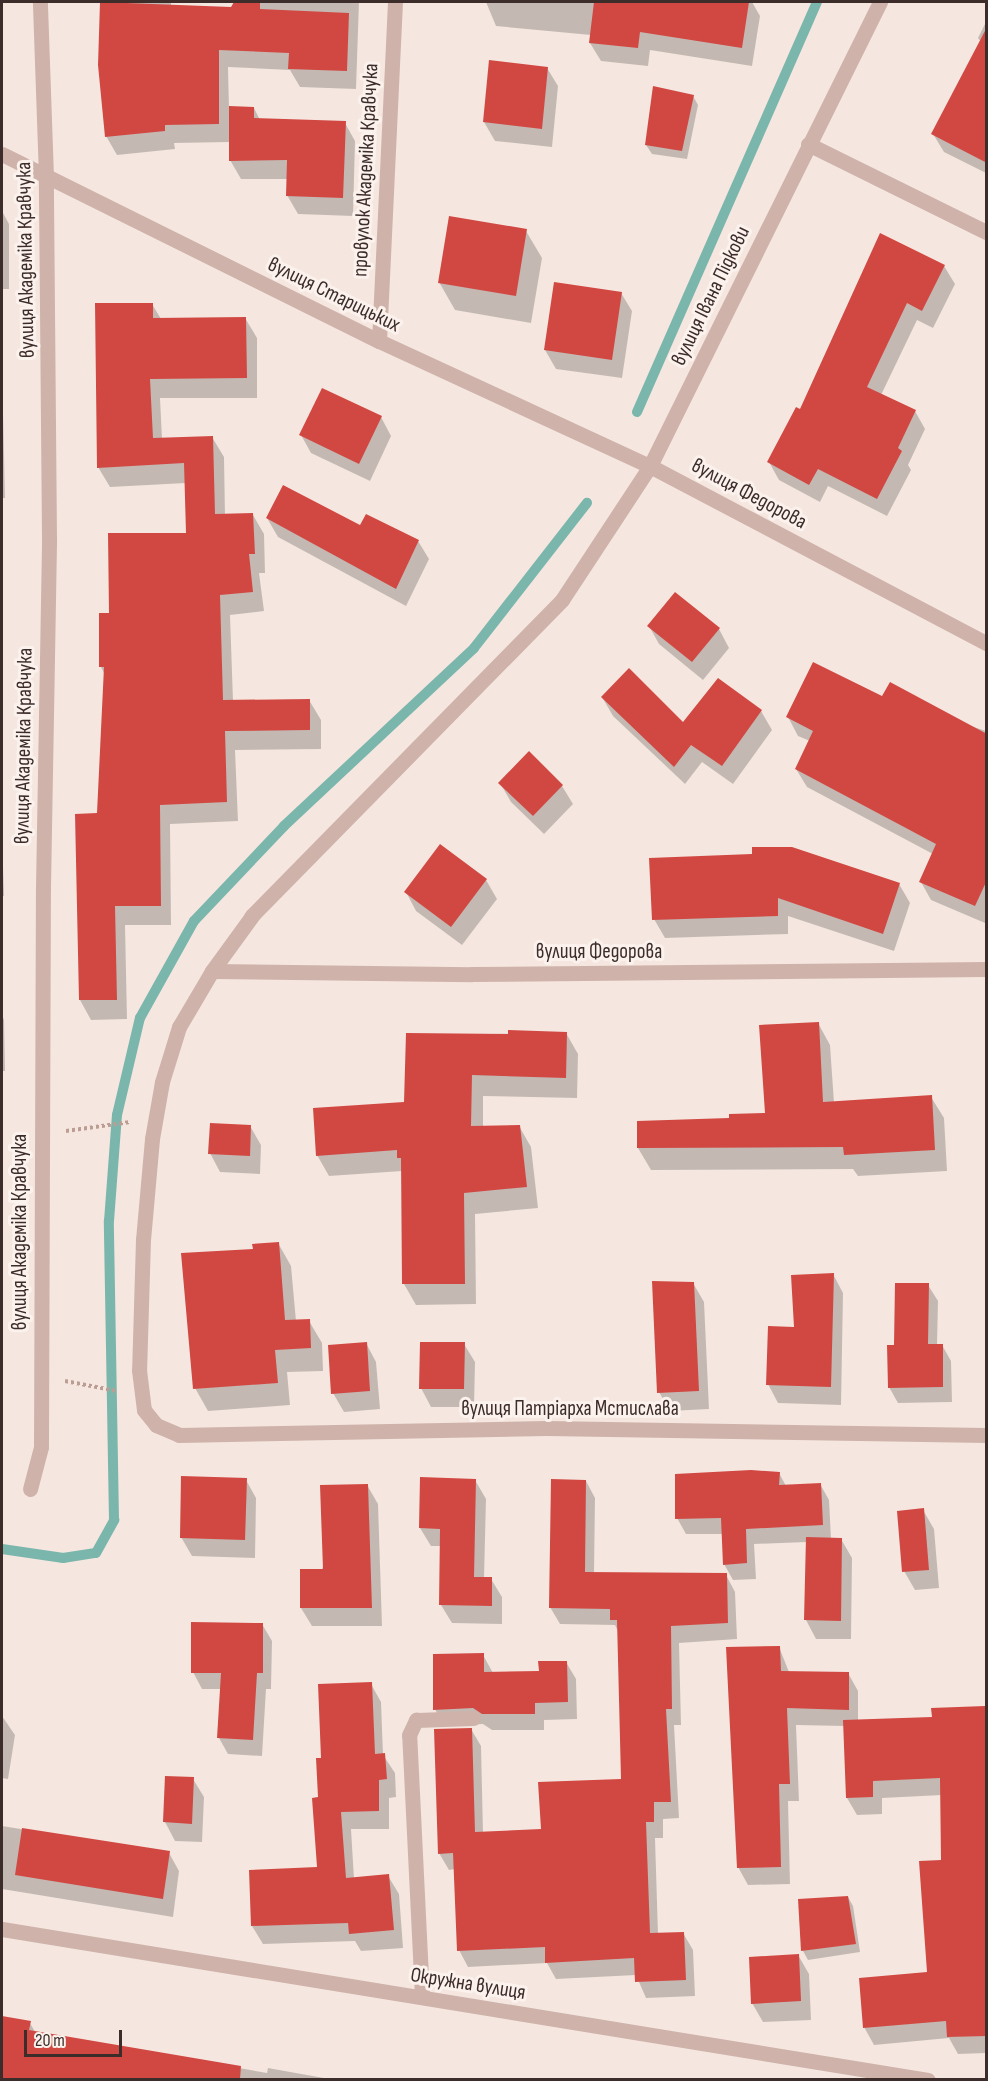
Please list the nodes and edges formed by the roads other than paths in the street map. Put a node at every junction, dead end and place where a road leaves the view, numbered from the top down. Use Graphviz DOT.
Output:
graph roads {
  1 [pos="40,2"];
  2 [pos="395,2"];
  3 [pos="880,2"];
  4 [pos="808,144"];
  5 [pos="2,154"];
  6 [pos="46,177"];
  7 [pos="987,232"];
  8 [pos="379,341"];
  9 [pos="651,466"];
  10 [pos="987,643"];
  11 [pos="987,969"];
  12 [pos="213,971"];
  13 [pos="156,1425"];
  14 [pos="987,1435"];
  15 [pos="30,1489"];
  16 [pos="473,1718"];
  17 [pos="2,1929"];
  18 [pos="422,1997"];
  19 [pos="928,2079"];
  1 -- 6 [label="street, вулиця Академіка Кравчука"];
  2 -- 8 [label="street, провулок Академіка Кравчука"];
  3 -- 4 [label="street, вулиця Івана Підкови"];
  4 -- 7 [label="street"];
  4 -- 9 [label="street, вулиця Івана Підкови"];
  5 -- 6 [label="street, вулиця Старицьких"];
  6 -- 8 [label="street, вулиця Старицьких"];
  6 -- 15 [label="street, вулиця Академіка Кравчука"];
  8 -- 9 [label="street, вулиця Старицьких"];
  9 -- 10 [label="street, вулиця Федорова"];
  9 -- 12 [label="street, вулиця Івана Підкови"];
  11 -- 12 [label="street, вулиця Федорова"];
  12 -- 13 [label="street, вулиця Івана Підкови"];
  13 -- 14 [label="street, вулиця Патріарха Мстислава"];
  16 -- 18 [label="street"];
  17 -- 18 [label="street, Окружна вулиця"];
  18 -- 19 [label="street, Окружна вулиця"];
}
